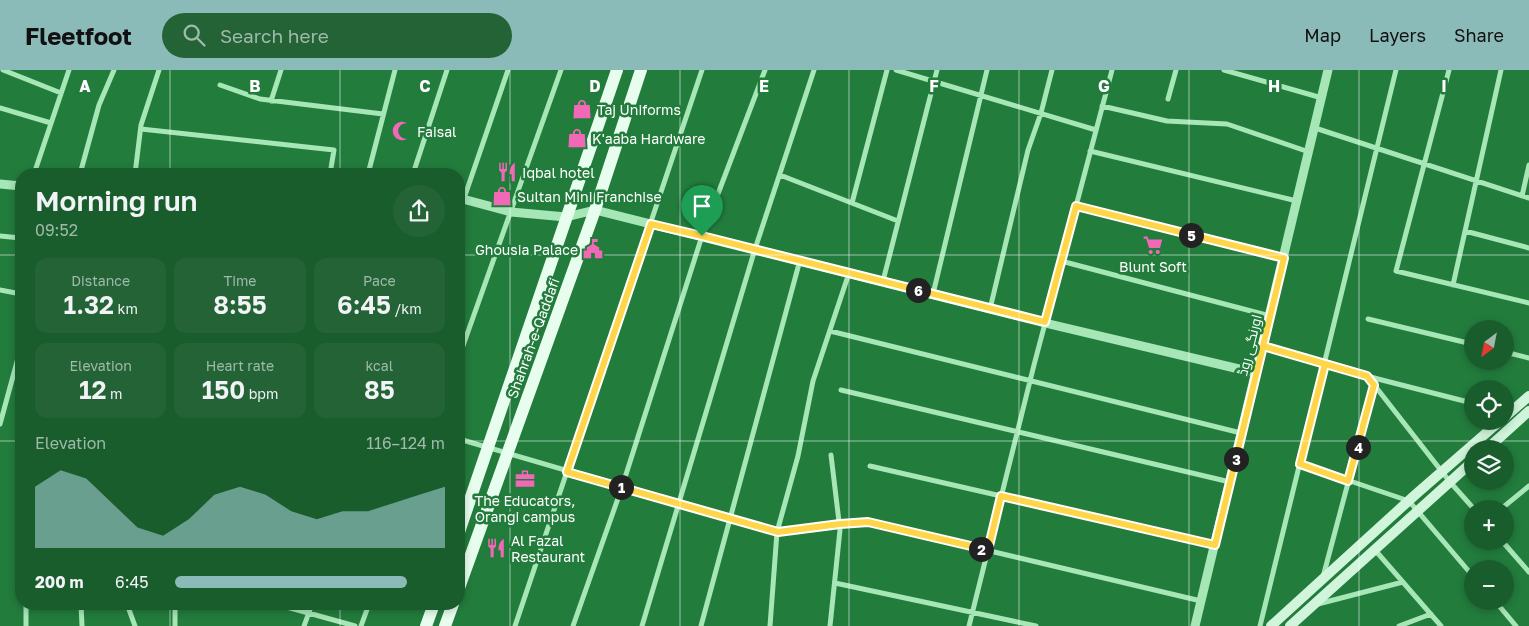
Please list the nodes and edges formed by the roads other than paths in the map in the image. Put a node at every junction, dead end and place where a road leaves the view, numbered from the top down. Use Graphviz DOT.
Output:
graph roads {
  1 [pos="3,70"];
  2 [pos="69,70"];
  3 [pos="114,70"];
  4 [pos="159,70"];
  5 [pos="281,70"];
  6 [pos="395,70"];
  7 [pos="447,70"];
  8 [pos="508,70"];
  9 [pos="561,70"];
  10 [pos="617,70"];
  11 [pos="641,70"];
  12 [pos="702,70"];
  13 [pos="765,70"];
  14 [pos="814,70"];
  15 [pos="887,70"];
  16 [pos="896,70"];
  17 [pos="937,70"];
  18 [pos="987,70"];
  19 [pos="1052,70"];
  20 [pos="1112,70"];
  21 [pos="1176,70"];
  22 [pos="1224,70"];
  23 [pos="1328,70"];
  24 [pos="1396,70"];
  25 [pos="1450,70"];
  26 [pos="1501,70"];
  27 [pos="934,81"];
  28 [pos="220,85"];
  29 [pos="61,93"];
  30 [pos="981,95"];
  31 [pos="1322,98"];
  32 [pos="1168,99"];
  33 [pos="271,100"];
  34 [pos="1102,106"];
  35 [pos="0,108"];
  36 [pos="1042,113"];
  37 [pos="383,114"];
  38 [pos="51,123"];
  39 [pos="1315,128"];
  40 [pos="141,129"];
  41 [pos="1096,130"];
  42 [pos="1377,148"];
  43 [pos="1090,151"];
  44 [pos="1310,152"];
  45 [pos="1425,164"];
  46 [pos="1529,165"];
  47 [pos="36,168"];
  48 [pos="82,168"];
  49 [pos="136,168"];
  50 [pos="331,168"];
  51 [pos="370,168"];
  52 [pos="415,168"];
  53 [pos="780,175"];
  54 [pos="1476,181"];
  55 [pos="0,184"];
  56 [pos="15,185"];
  57 [pos="465,188"];
  58 [pos="1522,196"];
  59 [pos="1529,198"];
  60 [pos="465,200"];
  61 [pos="1298,202"];
  62 [pos="852,203"];
  63 [pos="1076,206"];
  64 [pos="595,210"];
  65 [pos="512,212"];
  66 [pos="566,217"];
  67 [pos="898,221"];
  68 [pos="651,224"];
  69 [pos="1465,231"];
  70 [pos="0,236"];
  71 [pos="702,236"];
  72 [pos="15,237"];
  73 [pos="1529,248"];
  74 [pos="755,249"];
  75 [pos="1284,258"];
  76 [pos="800,260"];
  77 [pos="1061,261"];
  78 [pos="849,273"];
  79 [pos="882,281"];
  80 [pos="1453,285"];
  81 [pos="0,290"];
  82 [pos="15,293"];
  83 [pos="933,294"];
  84 [pos="1529,303"];
  85 [pos="990,309"];
  86 [pos="1270,316"];
  87 [pos="1368,319"];
  88 [pos="1045,322"];
  89 [pos="830,331"];
  90 [pos="465,341"];
  91 [pos="1464,342"];
  92 [pos="1263,346"];
  93 [pos="1514,354"];
  94 [pos="1529,358"];
  95 [pos="1325,364"];
  96 [pos="15,369"];
  97 [pos="1256,373"];
  98 [pos="1367,376"];
  99 [pos="1030,380"];
  100 [pos="1374,385"];
  101 [pos="841,390"];
  102 [pos="1529,396"];
  103 [pos="1464,401"];
  104 [pos="1514,408"];
  105 [pos="1529,411"];
  106 [pos="0,424"];
  107 [pos="1490,430"];
  108 [pos="1018,432"];
  109 [pos="1242,433"];
  110 [pos="1497,440"];
  111 [pos="465,441"];
  112 [pos="488,448"];
  113 [pos="507,454"];
  114 [pos="830,455"];
  115 [pos="1300,464"];
  116 [pos="870,466"];
  117 [pos="1464,469"];
  118 [pos="567,472"];
  119 [pos="1443,472"];
  120 [pos="1348,481"];
  121 [pos="1230,482"];
  122 [pos="1450,482"];
  123 [pos="1529,486"];
  124 [pos="622,487"];
  125 [pos="1001,496"];
  126 [pos="1466,500"];
  127 [pos="1512,500"];
  128 [pos="1409,501"];
  129 [pos="679,504"];
  130 [pos="1418,511"];
  131 [pos="465,515"];
  132 [pos="730,519"];
  133 [pos="840,524"];
  134 [pos="778,532"];
  135 [pos="1215,545"];
  136 [pos="988,550"];
  137 [pos="1375,550"];
  138 [pos="1510,550"];
  139 [pos="1464,566"];
  140 [pos="465,571"];
  141 [pos="1529,572"];
  142 [pos="1322,580"];
  143 [pos="1402,582"];
  144 [pos="835,583"];
  145 [pos="1201,601"];
  146 [pos="1313,606"];
  147 [pos="26,610"];
  148 [pos="82,610"];
  149 [pos="130,610"];
  150 [pos="175,610"];
  151 [pos="301,610"];
  152 [pos="367,610"];
  153 [pos="432,610"];
  154 [pos="451,610"];
  155 [pos="1503,610"];
  156 [pos="309,612"];
  157 [pos="972,612"];
  158 [pos="1430,614"];
  159 [pos="26,626"];
  160 [pos="82,626"];
  161 [pos="135,626"];
  162 [pos="175,626"];
  163 [pos="304,626"];
  164 [pos="355,626"];
  165 [pos="361,626"];
  166 [pos="426,626"];
  167 [pos="445,626"];
  168 [pos="514,626"];
  169 [pos="574,626"];
  170 [pos="642,626"];
  171 [pos="701,626"];
  172 [pos="770,626"];
  173 [pos="830,626"];
  174 [pos="969,626"];
  175 [pos="1036,626"];
  176 [pos="1195,626"];
  177 [pos="1260,626"];
  178 [pos="1271,626"];
  179 [pos="1290,626"];
  180 [pos="1399,626"];
  181 [pos="1440,626"];
  182 [pos="1516,626"];
  1 -- 29 [label="street"];
  2 -- 29 [label="street"];
  3 -- 48 [label="street"];
  4 -- 40 [label="street"];
  5 -- 33 [label="street"];
  6 -- 37 [label="street"];
  7 -- 52 [label="street"];
  8 -- 57 [label="street"];
  9 -- 65 [label="street"];
  10 -- 66 [label="main road, Shahrah-e-Qaddafi"];
  11 -- 64 [label="main road, Shahrah-e-Qaddafi"];
  12 -- 68 [label="street"];
  13 -- 71 [label="street"];
  14 -- 53 [label="street"];
  15 -- 62 [label="street"];
  16 -- 27 [label="street"];
  17 -- 27 [label="street"];
  18 -- 30 [label="street"];
  19 -- 36 [label="street"];
  20 -- 34 [label="street"];
  21 -- 32 [label="street"];
  22 -- 31 [label="street"];
  23 -- 31 [label="street, اورنگی روڈ"];
  24 -- 42 [label="street"];
  25 -- 45 [label="street"];
  26 -- 54 [label="street"];
  27 -- 30 [label="street"];
  27 -- 67 [label="street"];
  28 -- 33 [label="street"];
  29 -- 38 [label="street"];
  30 -- 36 [label="street"];
  30 -- 83 [label="street"];
  31 -- 39 [label="street, اورنگی روڈ"];
  33 -- 37 [label="street"];
  34 -- 41 [label="street"];
  34 -- 44 [label="street"];
  35 -- 38 [label="street"];
  36 -- 41 [label="street"];
  36 -- 85 [label="street"];
  37 -- 51 [label="street"];
  38 -- 47 [label="street"];
  39 -- 42 [label="street"];
  39 -- 44 [label="street, اورنگی روڈ"];
  40 -- 49 [label="street"];
  40 -- 50 [label="street"];
  41 -- 43 [label="street"];
  42 -- 45 [label="street"];
  42 -- 95 [label="street"];
  43 -- 61 [label="street"];
  43 -- 63 [label="street"];
  44 -- 61 [label="street, اورنگی روڈ"];
  45 -- 54 [label="street"];
  45 -- 80 [label="street"];
  46 -- 58 [label="street"];
  53 -- 62 [label="street"];
  53 -- 74 [label="street"];
  54 -- 58 [label="street"];
  54 -- 69 [label="street"];
  55 -- 56 [label="street"];
  58 -- 59 [label="street"];
  60 -- 65 [label="street"];
  61 -- 75 [label="street, اورنگی روڈ"];
  62 -- 67 [label="street"];
  63 -- 75 [label="street"];
  63 -- 77 [label="street"];
  64 -- 66 [label="street"];
  64 -- 68 [label="street"];
  64 -- 113 [label="main road, Shahrah-e-Qaddafi"];
  65 -- 66 [label="street"];
  65 -- 90 [label="street"];
  66 -- 112 [label="main road, Shahrah-e-Qaddafi"];
  67 -- 79 [label="street"];
  68 -- 71 [label="street"];
  68 -- 118 [label="street"];
  69 -- 73 [label="street"];
  69 -- 80 [label="street"];
  70 -- 72 [label="street"];
  71 -- 74 [label="street"];
  71 -- 124 [label="street"];
  74 -- 76 [label="street"];
  74 -- 129 [label="street"];
  75 -- 86 [label="street, اورنگی روڈ"];
  76 -- 78 [label="street"];
  76 -- 132 [label="street"];
  77 -- 86 [label="street"];
  77 -- 88 [label="street"];
  78 -- 79 [label="street"];
  78 -- 89 [label="street"];
  79 -- 83 [label="street"];
  80 -- 84 [label="street"];
  81 -- 82 [label="street"];
  83 -- 85 [label="street"];
  85 -- 88 [label="street"];
  86 -- 92 [label="street, اورنگی روڈ"];
  87 -- 91 [label="street"];
  88 -- 97 [label="street"];
  88 -- 99 [label="street"];
  89 -- 99 [label="street"];
  89 -- 134 [label="street"];
  92 -- 95 [label="street"];
  92 -- 97 [label="street, اورنگی روڈ"];
  93 -- 94 [label="street"];
  95 -- 98 [label="street"];
  95 -- 115 [label="street"];
  96 -- 106 [label="street"];
  97 -- 109 [label="street, اورنگی روڈ"];
  98 -- 100 [label="street"];
  98 -- 103 [label="street"];
  99 -- 108 [label="street"];
  99 -- 109 [label="street"];
  100 -- 119 [label="street"];
  100 -- 120 [label="street"];
  101 -- 108 [label="street"];
  102 -- 104 [label="main road"];
  105 -- 110 [label="main road"];
  107 -- 119 [label="main road"];
  108 -- 121 [label="street"];
  108 -- 125 [label="street"];
  109 -- 121 [label="street, اورنگی روڈ"];
  111 -- 112 [label="street"];
  112 -- 113 [label="street"];
  112 -- 131 [label="main road, Shahrah-e-Qaddafi"];
  113 -- 118 [label="street"];
  113 -- 140 [label="main road, Shahrah-e-Qaddafi"];
  114 -- 133 [label="street"];
  115 -- 120 [label="street"];
  115 -- 177 [label="street"];
  116 -- 125 [label="street"];
  117 -- 122 [label="main road"];
  118 -- 124 [label="street"];
  118 -- 168 [label="street"];
  119 -- 122 [label="street"];
  119 -- 128 [label="main road"];
  120 -- 128 [label="street"];
  120 -- 142 [label="street"];
  121 -- 135 [label="street, اورنگی روڈ"];
  122 -- 126 [label="street"];
  122 -- 130 [label="main road"];
  123 -- 127 [label="street"];
  124 -- 129 [label="street"];
  124 -- 169 [label="street"];
  125 -- 135 [label="street"];
  125 -- 136 [label="street"];
  128 -- 130 [label="street"];
  128 -- 142 [label="main road"];
  129 -- 132 [label="street"];
  129 -- 170 [label="street"];
  130 -- 137 [label="main road"];
  130 -- 139 [label="street"];
  132 -- 134 [label="street"];
  132 -- 171 [label="street"];
  133 -- 134 [label="street"];
  133 -- 136 [label="street"];
  133 -- 144 [label="street"];
  134 -- 172 [label="street"];
  135 -- 145 [label="street, اورنگی روڈ"];
  136 -- 145 [label="street"];
  136 -- 157 [label="street"];
  137 -- 143 [label="street"];
  137 -- 146 [label="main road"];
  138 -- 141 [label="street"];
  142 -- 178 [label="main road"];
  143 -- 146 [label="street"];
  143 -- 158 [label="street"];
  144 -- 157 [label="street"];
  144 -- 173 [label="street"];
  145 -- 176 [label="street, اورنگی روڈ"];
  146 -- 179 [label="main road"];
  147 -- 159 [label="street"];
  148 -- 160 [label="street"];
  149 -- 161 [label="street"];
  150 -- 162 [label="street"];
  151 -- 156 [label="street"];
  152 -- 165 [label="street"];
  153 -- 166 [label="main road"];
  154 -- 167 [label="main road"];
  155 -- 182 [label="street"];
  156 -- 163 [label="street"];
  156 -- 164 [label="street"];
  157 -- 174 [label="street"];
  157 -- 175 [label="street"];
  158 -- 180 [label="street"];
  158 -- 181 [label="street"];
}
